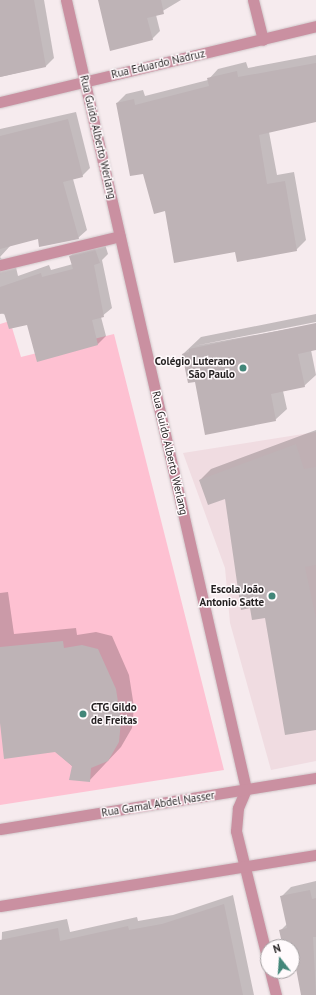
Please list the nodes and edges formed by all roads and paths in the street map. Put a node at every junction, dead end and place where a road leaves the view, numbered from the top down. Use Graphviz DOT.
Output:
graph roads {
  1 [pos="66,0"];
  2 [pos="253,0"];
  3 [pos="316,26"];
  4 [pos="262,40"];
  5 [pos="85,81"];
  6 [pos="0,102"];
  7 [pos="120,236"];
  8 [pos="0,265"];
  9 [pos="316,778"];
  10 [pos="246,789"];
  11 [pos="0,829"];
  12 [pos="316,855"];
  13 [pos="244,867"];
  14 [pos="0,906"];
  15 [pos="262,939"];
  16 [pos="272,979"];
  17 [pos="276,995"];
  1 -- 5 [label="street, Rua Guido Alberto Werlang"];
  2 -- 4 [label="street"];
  3 -- 4 [label="street, Rua Eduardo Nadruz"];
  4 -- 5 [label="street, Rua Eduardo Nadruz"];
  5 -- 6 [label="street, Rua Eduardo Nadruz"];
  5 -- 7 [label="street, Rua Guido Alberto Werlang"];
  7 -- 8 [label="street"];
  7 -- 10 [label="street, Rua Guido Alberto Werlang"];
  9 -- 10 [label="street, Rua Gamal Abdel Nasser"];
  10 -- 11 [label="street, Rua Gamal Abdel Nasser"];
  10 -- 13 [label="street"];
  12 -- 13 [label="street"];
  13 -- 14 [label="street"];
  13 -- 15 [label="street"];
  16 -- 17 [label="street"];
}
